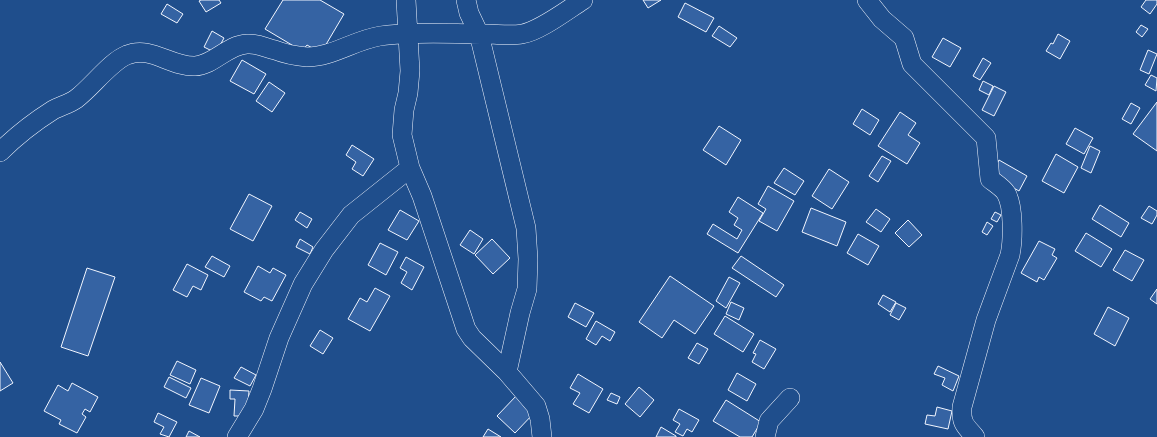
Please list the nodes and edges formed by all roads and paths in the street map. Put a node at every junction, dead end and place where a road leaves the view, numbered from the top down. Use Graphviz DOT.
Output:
graph roads {
  1 [pos="406,0"];
  2 [pos="466,0"];
  3 [pos="583,0"];
  4 [pos="867,0"];
  5 [pos="409,34"];
  6 [pos="479,34"];
  7 [pos="0,152"];
  8 [pos="410,168"];
  9 [pos="507,372"];
  10 [pos="790,398"];
  11 [pos="237,437"];
  12 [pos="542,437"];
  13 [pos="765,437"];
  14 [pos="974,437"];
  1 -- 5 [label="street"];
  2 -- 6 [label="street"];
  3 -- 6 [label="street"];
  4 -- 14 [label="street"];
  5 -- 6 [label="street"];
  5 -- 7 [label="street"];
  5 -- 8 [label="street"];
  6 -- 9 [label="street"];
  8 -- 9 [label="street"];
  8 -- 11 [label="street"];
  9 -- 12 [label="street"];
  10 -- 13 [label="street"];
}
